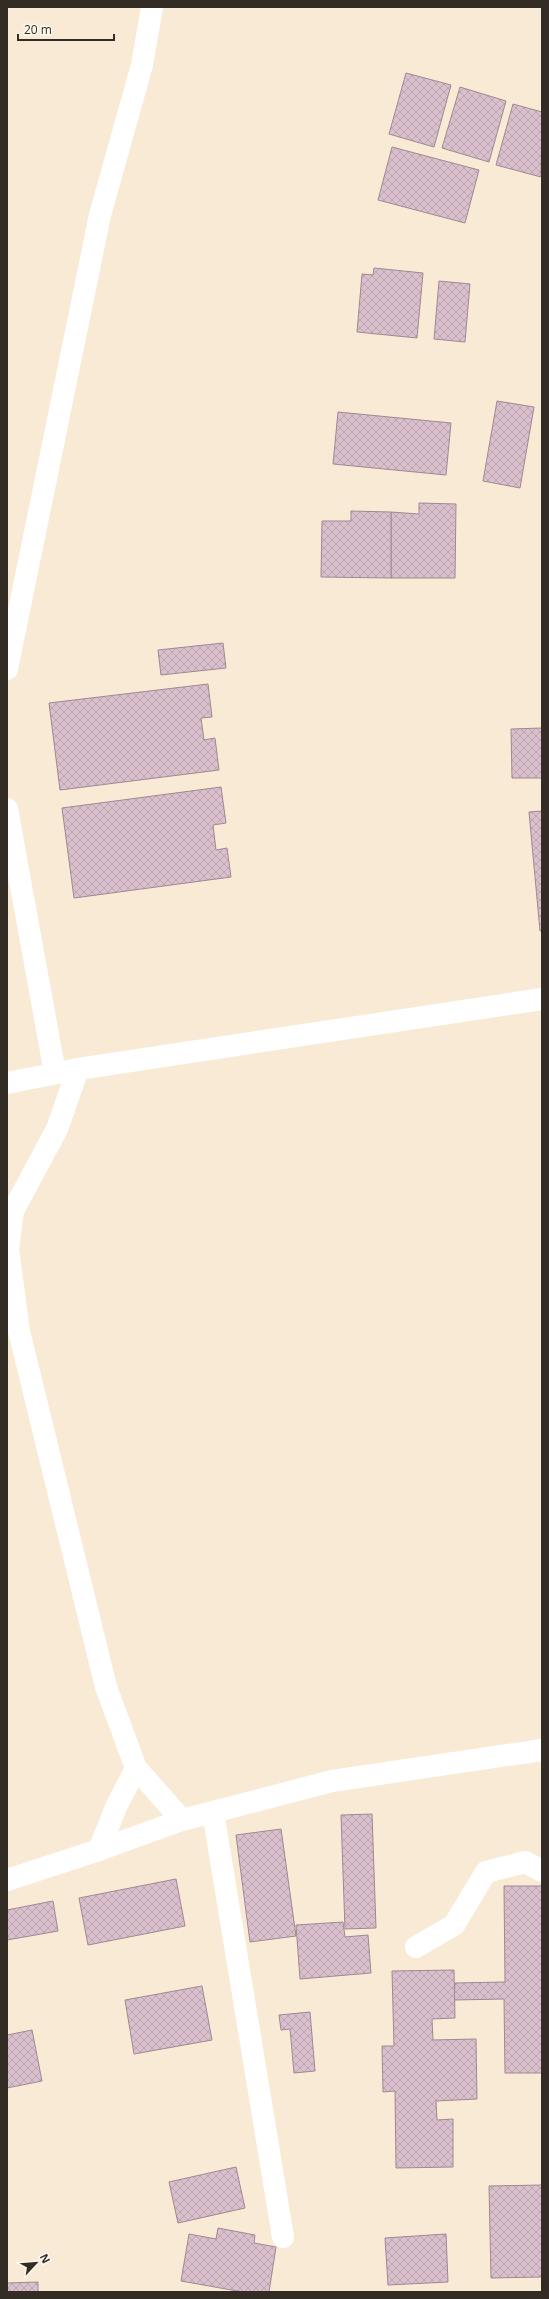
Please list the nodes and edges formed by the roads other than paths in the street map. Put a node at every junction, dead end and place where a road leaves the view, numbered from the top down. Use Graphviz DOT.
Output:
graph roads {
  1 [pos="152,7"];
  2 [pos="7,669"];
  3 [pos="7,809"];
  4 [pos="542,999"];
  5 [pos="78,1068"];
  6 [pos="55,1073"];
  7 [pos="7,1083"];
  8 [pos="542,1750"];
  9 [pos="136,1768"];
  10 [pos="213,1812"];
  11 [pos="182,1820"];
  12 [pos="99,1850"];
  13 [pos="542,1870"];
  14 [pos="7,1880"];
  15 [pos="416,1947"];
  16 [pos="282,2237"];
  1 -- 2 [label="street"];
  3 -- 6 [label="street"];
  4 -- 5 [label="street"];
  5 -- 6 [label="street"];
  5 -- 9 [label="street"];
  6 -- 7 [label="street"];
  8 -- 10 [label="street"];
  9 -- 11 [label="street"];
  9 -- 12 [label="street"];
  10 -- 11 [label="street"];
  10 -- 16 [label="street"];
  11 -- 12 [label="street"];
  12 -- 14 [label="street"];
  13 -- 15 [label="street"];
}
